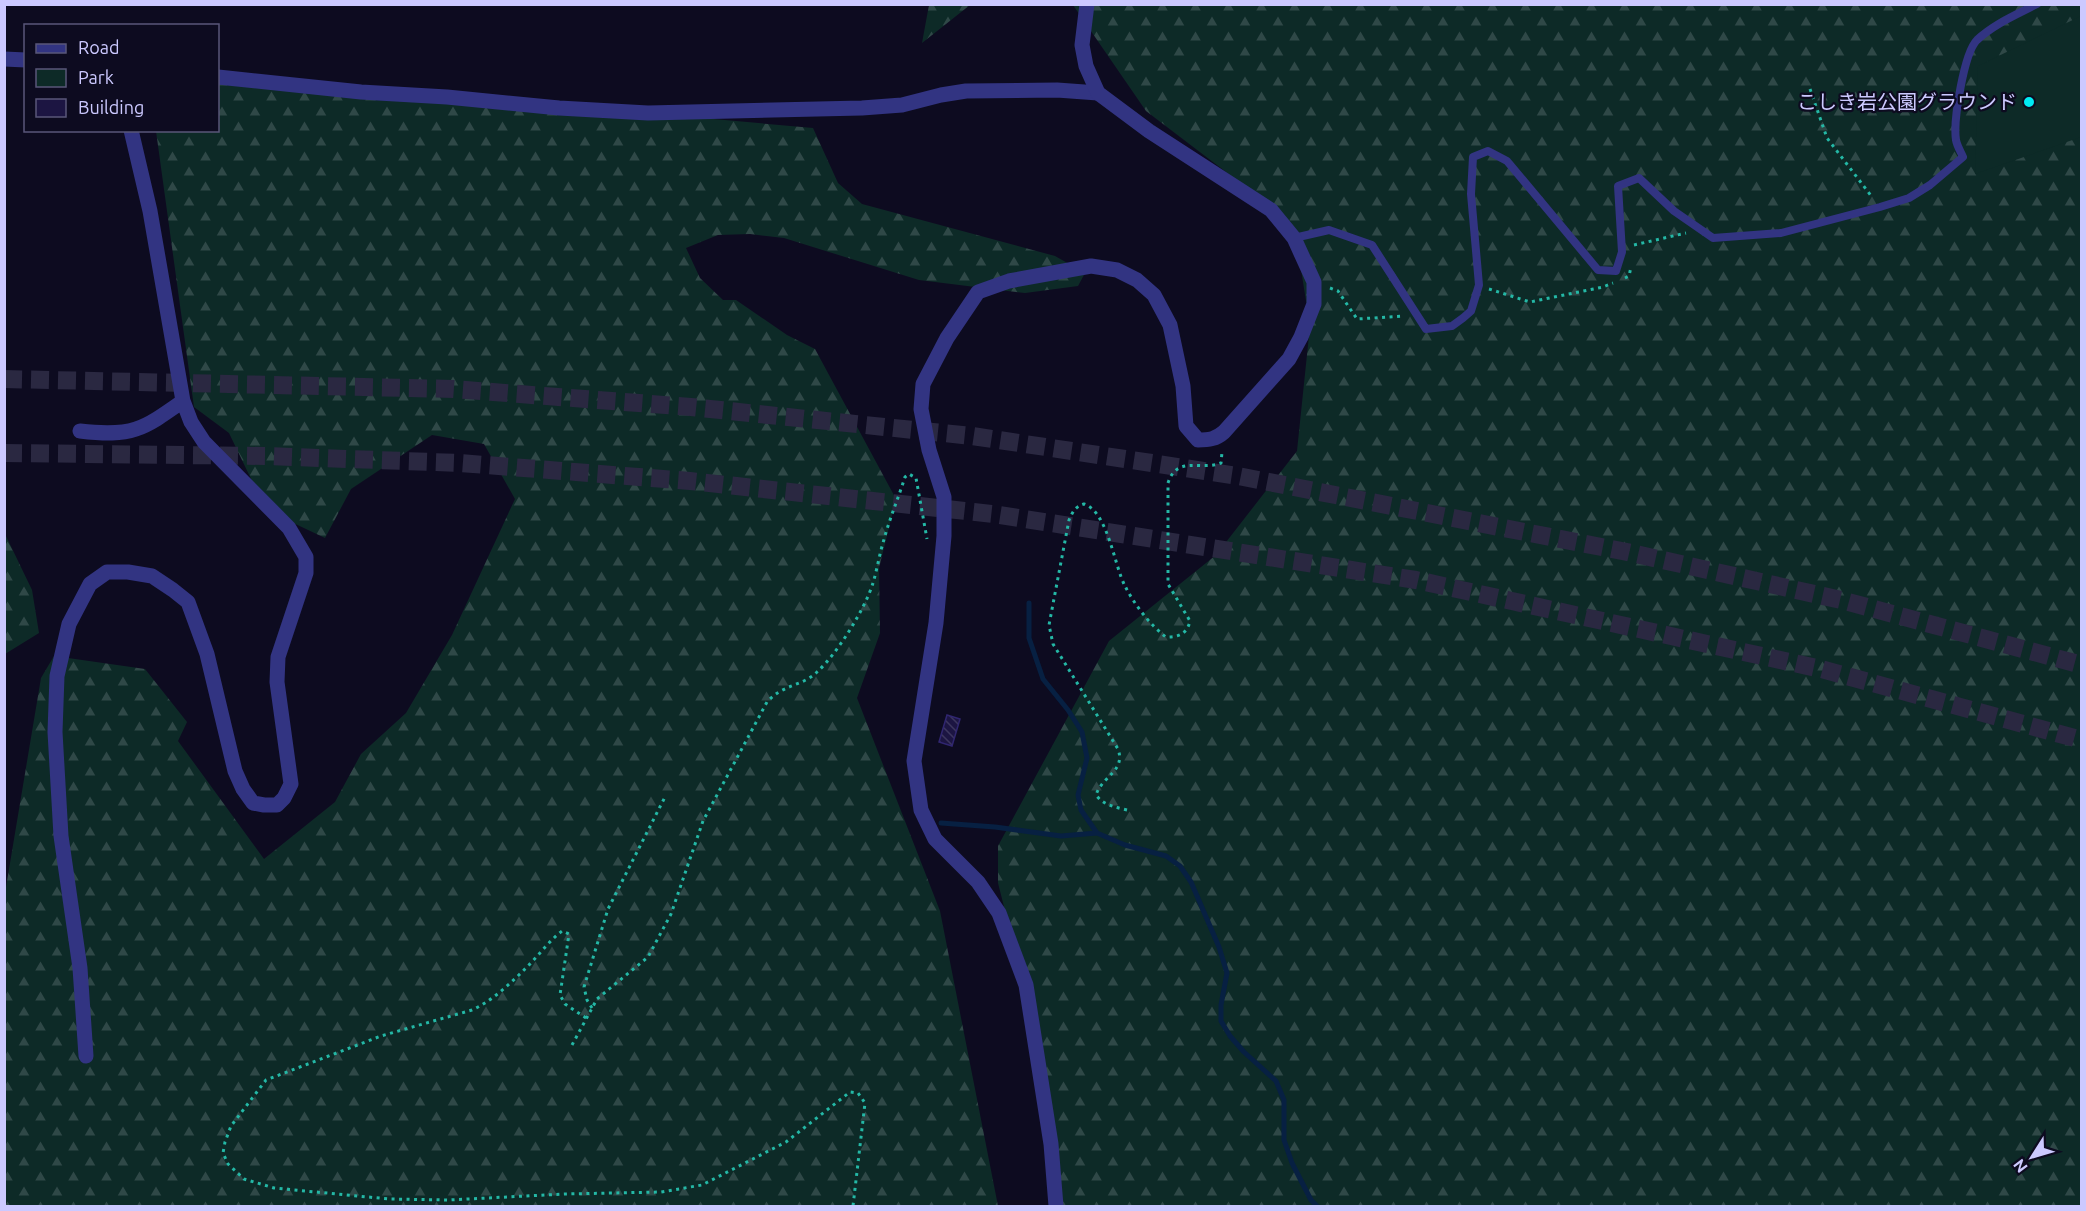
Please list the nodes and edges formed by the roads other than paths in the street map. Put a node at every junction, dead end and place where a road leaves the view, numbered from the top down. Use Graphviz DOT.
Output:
graph roads {
  1 [pos="1087,4"];
  2 [pos="2037,4"];
  3 [pos="4,59"];
  4 [pos="24,60"];
  5 [pos="219,77"];
  6 [pos="1098,93"];
  7 [pos="131,132"];
  8 [pos="1294,238"];
  9 [pos="183,401"];
  10 [pos="80,431"];
  11 [pos="86,1056"];
  12 [pos="1056,1206"];
  1 -- 6 [label="street"];
  2 -- 8 [label="lane"];
  3 -- 4 [label="street"];
  5 -- 6 [label="street"];
  6 -- 8 [label="street"];
  7 -- 9 [label="street"];
  8 -- 12 [label="street"];
  9 -- 10 [label="street"];
  9 -- 11 [label="street"];
}
